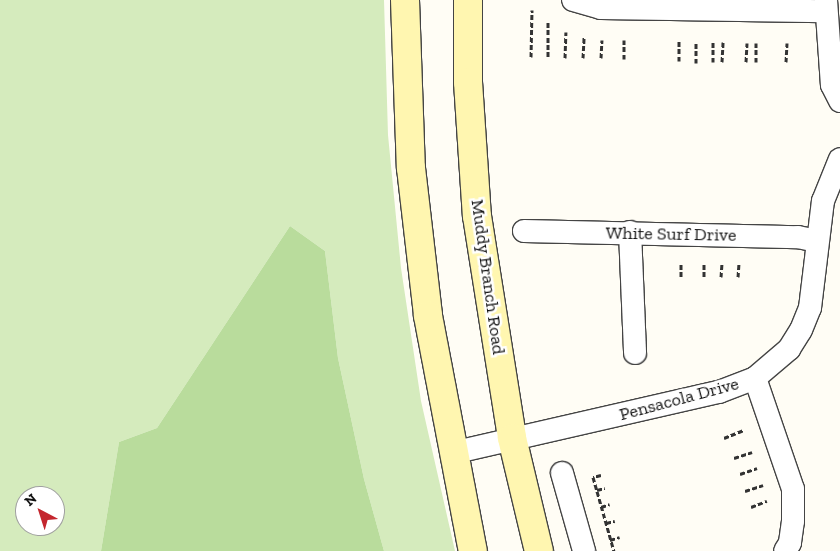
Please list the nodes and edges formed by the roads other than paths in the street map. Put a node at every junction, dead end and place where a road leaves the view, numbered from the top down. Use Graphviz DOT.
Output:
graph roads {
  1 [pos="406,0"];
  2 [pos="468,0"];
  3 [pos="573,0"];
  4 [pos="826,6"];
  5 [pos="840,101"];
  6 [pos="840,159"];
  7 [pos="524,231"];
  8 [pos="630,232"];
  9 [pos="817,241"];
  10 [pos="635,353"];
  11 [pos="755,378"];
  12 [pos="512,438"];
  13 [pos="452,453"];
  14 [pos="562,473"];
  15 [pos="473,551"];
  16 [pos="539,551"];
  17 [pos="584,551"];
  18 [pos="785,551"];
  1 -- 13 [label="main road"];
  2 -- 12 [label="main road, Muddy Branch Road"];
  3 -- 4 [label="street"];
  4 -- 5 [label="street"];
  6 -- 9 [label="street, Pensacola Drive"];
  7 -- 8 [label="street, White Surf Drive"];
  8 -- 9 [label="street, White Surf Drive"];
  8 -- 10 [label="street"];
  9 -- 11 [label="street, Pensacola Drive"];
  11 -- 12 [label="street, Pensacola Drive"];
  11 -- 18 [label="street"];
  12 -- 13 [label="street, Pensacola Drive"];
  12 -- 16 [label="main road, Muddy Branch Road"];
  13 -- 15 [label="main road"];
  14 -- 17 [label="street"];
}
